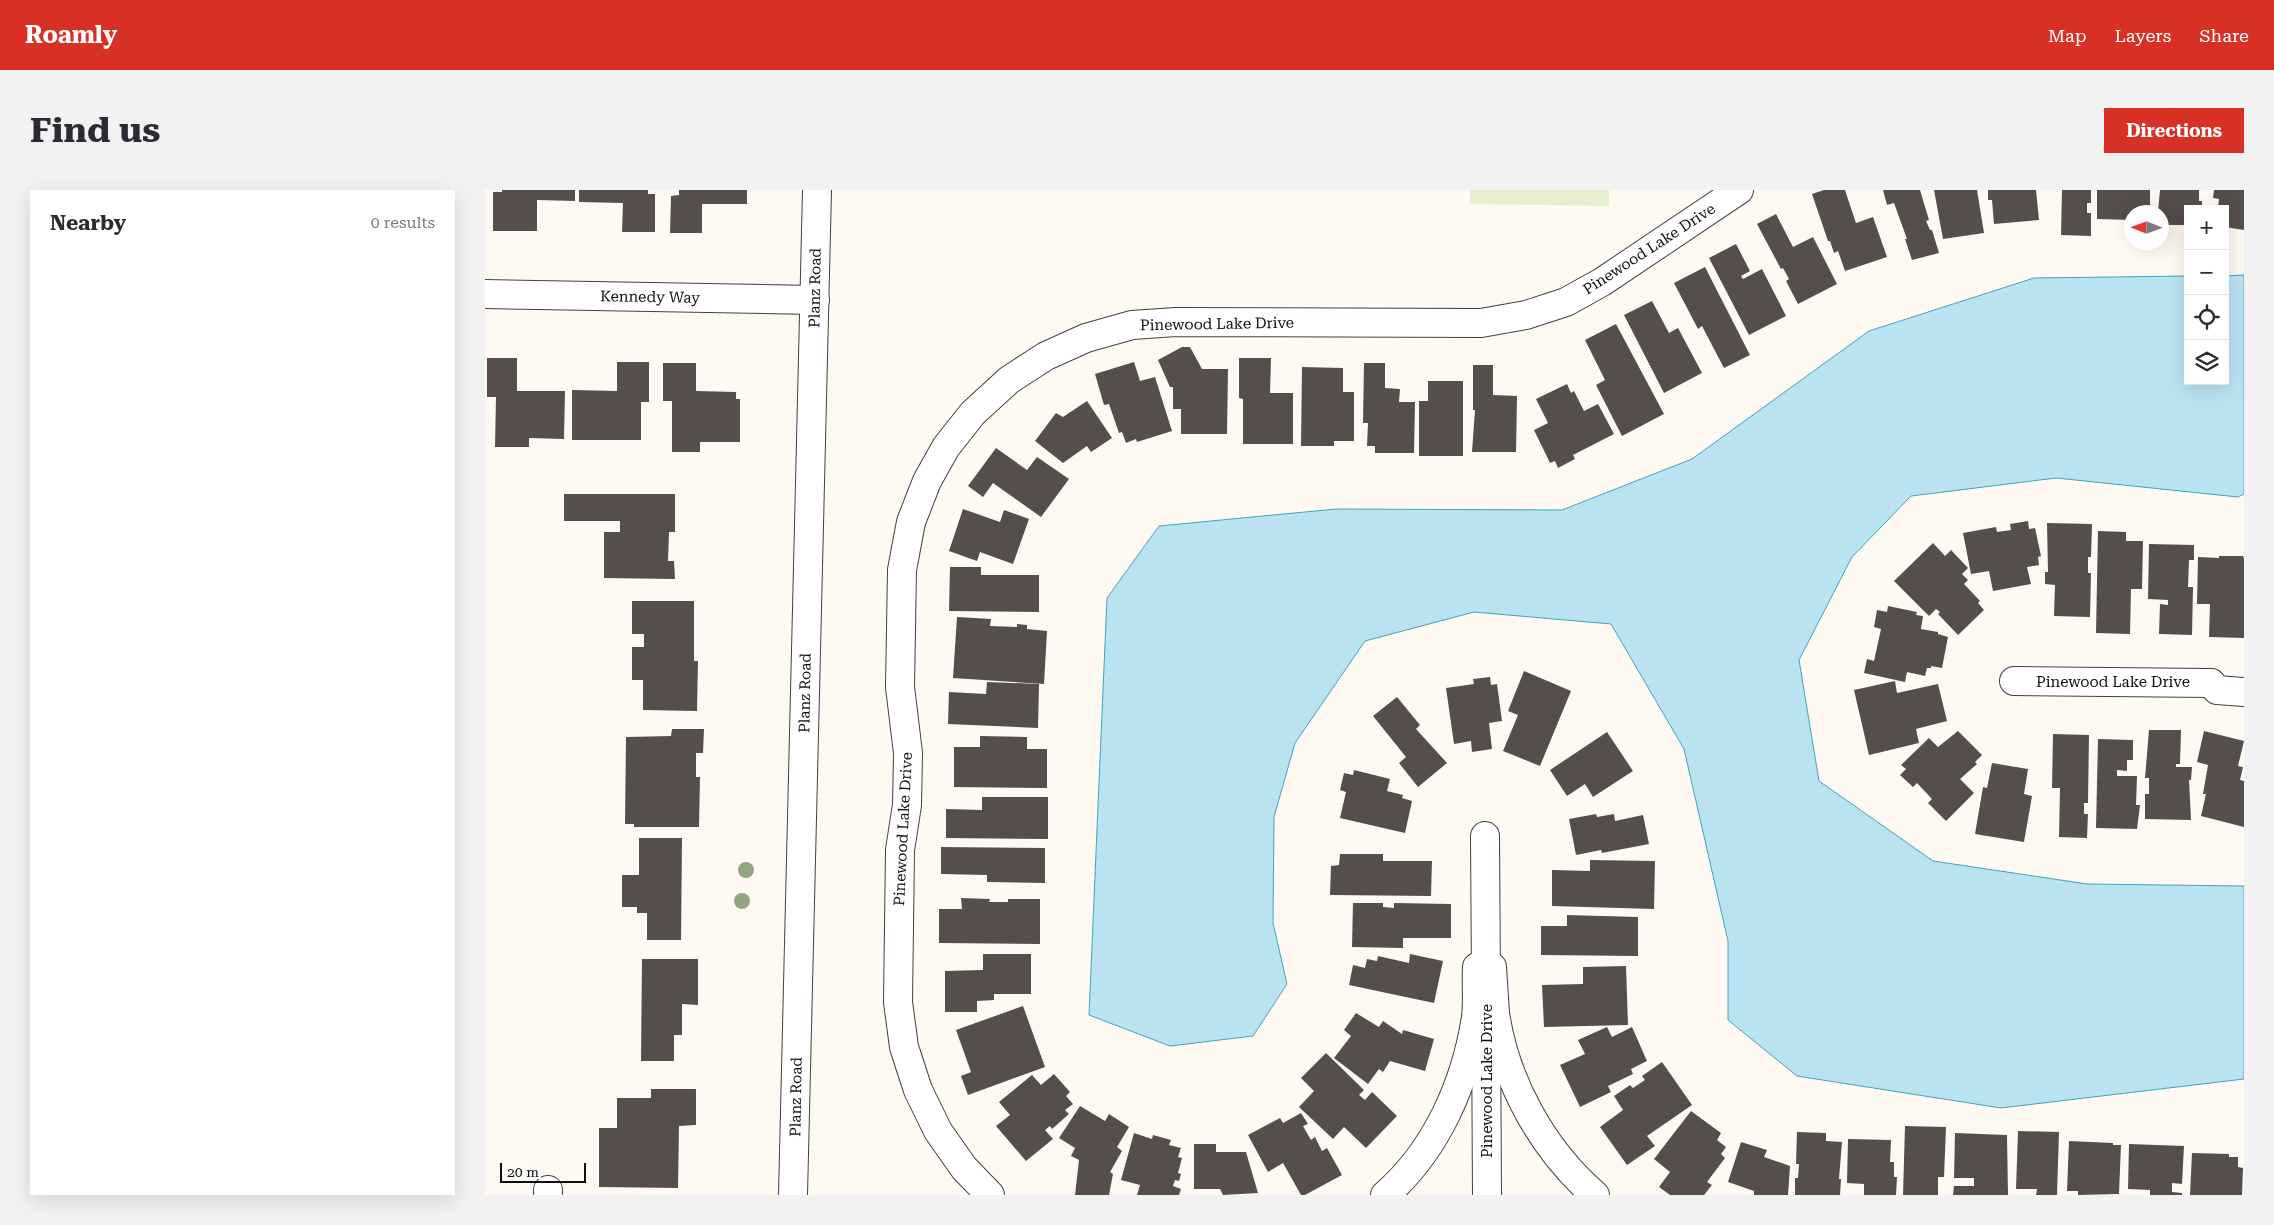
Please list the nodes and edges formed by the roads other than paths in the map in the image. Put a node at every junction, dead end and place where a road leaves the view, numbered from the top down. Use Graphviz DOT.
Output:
graph roads {
  1 [pos="817,190"];
  2 [pos="1739,190"];
  3 [pos="485,294"];
  4 [pos="815,300"];
  5 [pos="2244,674"];
  6 [pos="2014,681"];
  7 [pos="2211,683"];
  8 [pos="2244,692"];
  9 [pos="1485,836"];
  10 [pos="1486,967"];
  11 [pos="793,1195"];
  12 [pos="991,1195"];
  13 [pos="1385,1195"];
  14 [pos="1487,1195"];
  15 [pos="1595,1195"];
  1 -- 4 [label="street, Planz Road"];
  2 -- 12 [label="street, Pinewood Lake Drive"];
  3 -- 4 [label="street, Kennedy Way"];
  4 -- 11 [label="street, Planz Road"];
  5 -- 7 [label="street, Pinewood Lake Drive"];
  6 -- 7 [label="street, Pinewood Lake Drive"];
  7 -- 8 [label="street, Pinewood Lake Drive"];
  9 -- 10 [label="street, Pinewood Lake Drive"];
  10 -- 13 [label="street, Pinewood Lake Drive"];
  10 -- 14 [label="street, Pinewood Lake Drive"];
  10 -- 15 [label="street, Pinewood Lake Drive"];
}
